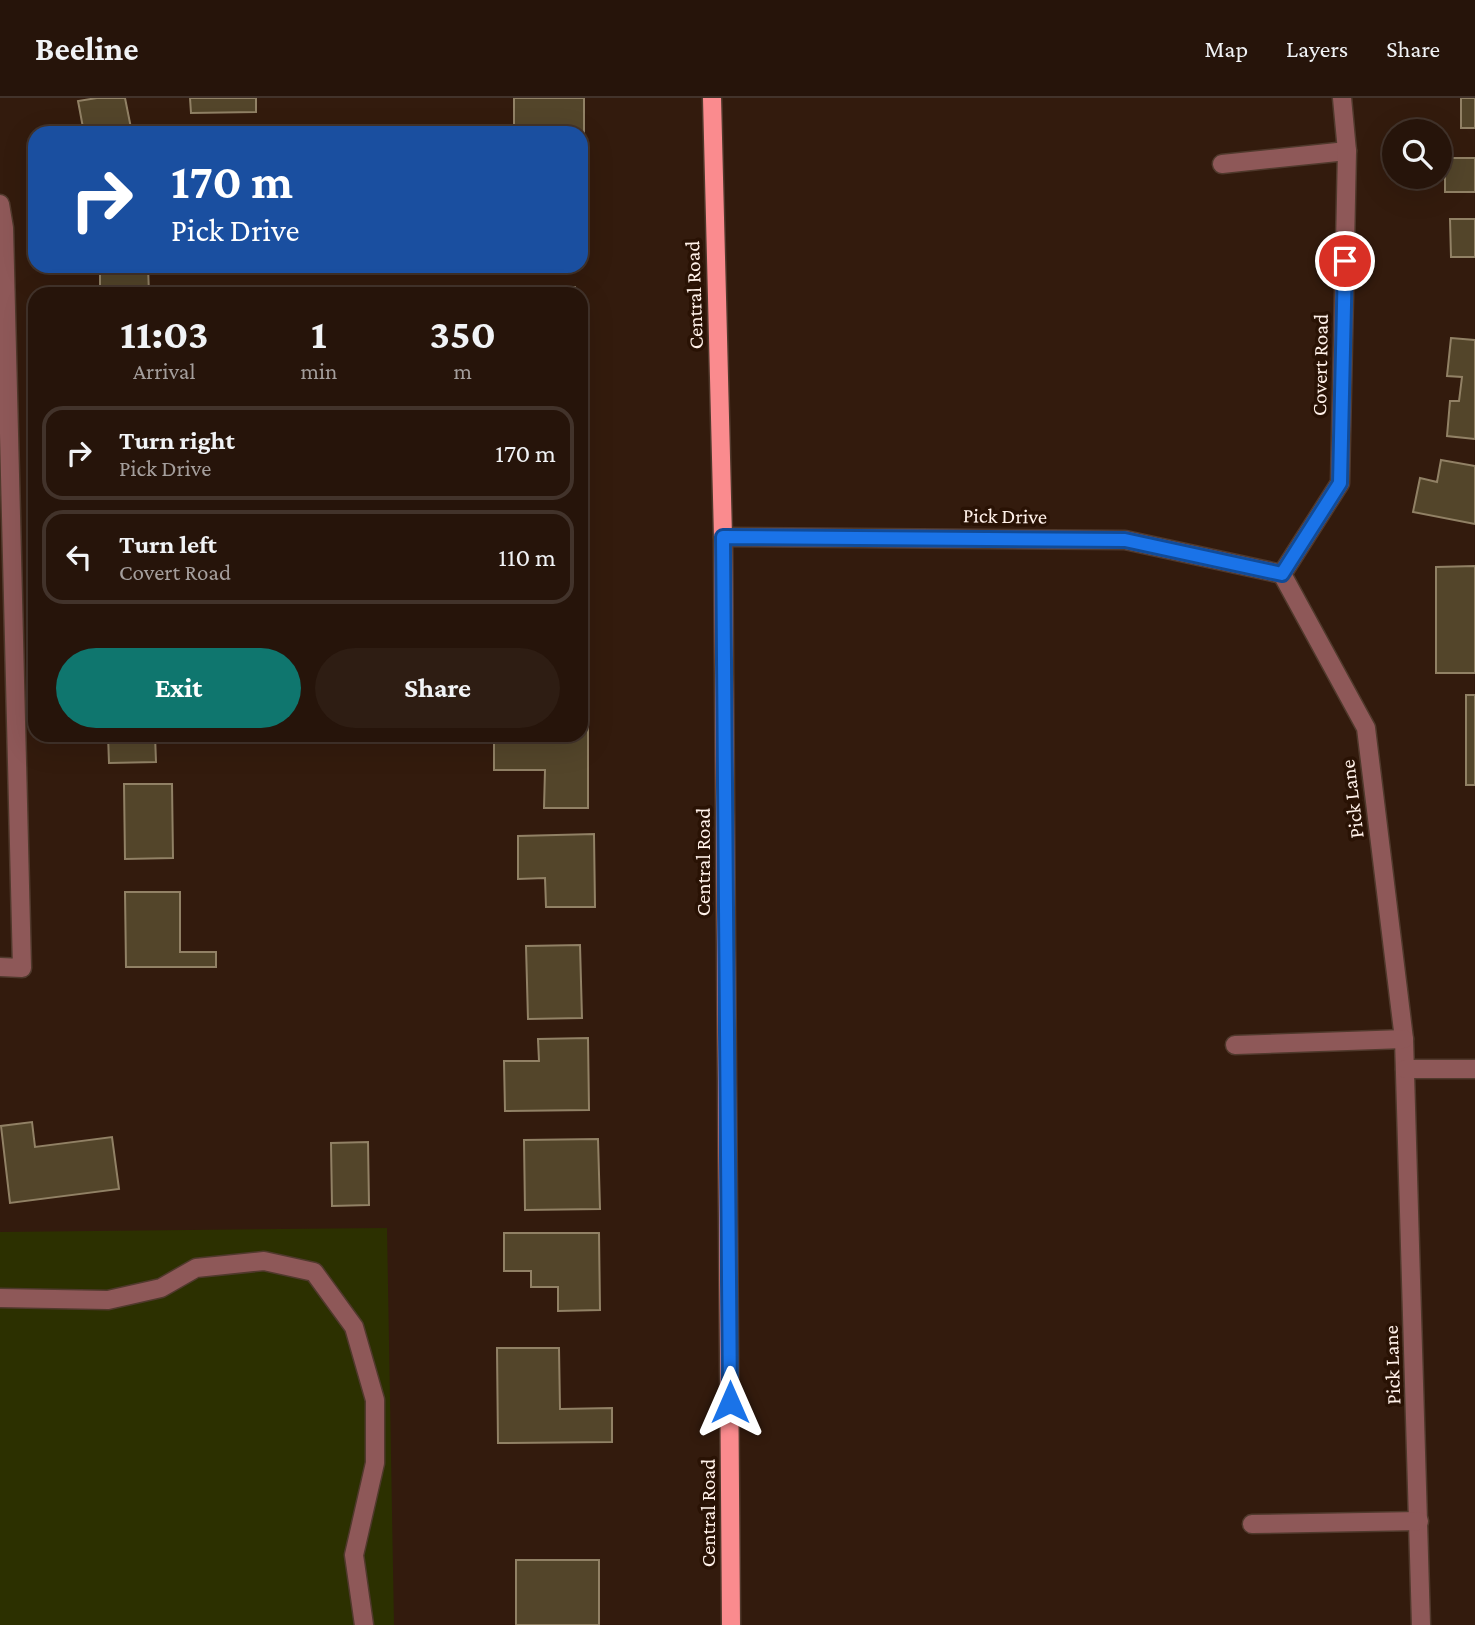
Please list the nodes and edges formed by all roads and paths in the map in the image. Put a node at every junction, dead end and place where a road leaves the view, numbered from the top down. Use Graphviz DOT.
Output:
graph roads {
  1 [pos="712,98"];
  2 [pos="1342,98"];
  3 [pos="1348,150"];
  4 [pos="1222,164"];
  5 [pos="0,205"];
  6 [pos="723,537"];
  7 [pos="1282,574"];
  8 [pos="0,967"];
  9 [pos="1404,1039"];
  10 [pos="1235,1045"];
  11 [pos="1405,1069"];
  12 [pos="1475,1069"];
  13 [pos="0,1298"];
  14 [pos="1419,1521"];
  15 [pos="1252,1524"];
  16 [pos="364,1625"];
  17 [pos="731,1625"];
  18 [pos="1420,1625"];
  1 -- 6 [label="main road, Central Road"];
  2 -- 3 [label="street, Covert Road"];
  3 -- 4 [label="street"];
  3 -- 7 [label="street, Covert Road"];
  5 -- 8 [label="street"];
  6 -- 7 [label="street, Pick Drive"];
  6 -- 17 [label="main road, Central Road"];
  7 -- 9 [label="street, Pick Lane"];
  9 -- 10 [label="street"];
  9 -- 11 [label="street, Pick Lane"];
  11 -- 12 [label="street"];
  11 -- 14 [label="street, Pick Lane"];
  13 -- 16 [label="street"];
  14 -- 15 [label="street"];
  14 -- 18 [label="street, Pick Lane"];
}
